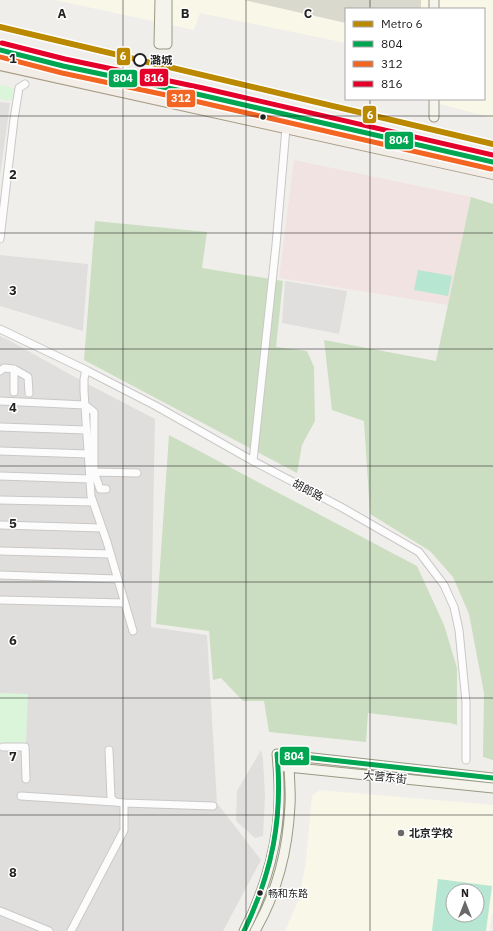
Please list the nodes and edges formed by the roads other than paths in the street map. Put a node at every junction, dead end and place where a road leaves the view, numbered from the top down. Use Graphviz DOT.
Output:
graph roads {
  1 [pos="160,0"];
  2 [pos="167,0"];
  3 [pos="0,50"];
  4 [pos="0,65"];
  5 [pos="25,84"];
  6 [pos="434,100"];
  7 [pos="434,117"];
  8 [pos="286,128"];
  9 [pos="493,162"];
  10 [pos="493,174"];
  11 [pos="0,239"];
  12 [pos="0,329"];
  13 [pos="14,369"];
  14 [pos="86,370"];
  15 [pos="0,371"];
  16 [pos="14,392"];
  17 [pos="29,393"];
  18 [pos="0,401"];
  19 [pos="85,405"];
  20 [pos="0,427"];
  21 [pos="86,430"];
  22 [pos="0,451"];
  23 [pos="88,454"];
  24 [pos="253,460"];
  25 [pos="94,472"];
  26 [pos="136,473"];
  27 [pos="0,476"];
  28 [pos="90,479"];
  29 [pos="106,489"];
  30 [pos="0,500"];
  31 [pos="93,502"];
  32 [pos="0,526"];
  33 [pos="102,528"];
  34 [pos="0,551"];
  35 [pos="110,554"];
  36 [pos="0,575"];
  37 [pos="117,579"];
  38 [pos="0,600"];
  39 [pos="124,602"];
  40 [pos="133,631"];
  41 [pos="3,747"];
  42 [pos="109,750"];
  43 [pos="289,755"];
  44 [pos="466,760"];
  45 [pos="278,766"];
  46 [pos="289,767"];
  47 [pos="493,778"];
  48 [pos="26,779"];
  49 [pos="493,788"];
  50 [pos="21,796"];
  51 [pos="116,802"];
  52 [pos="124,803"];
  53 [pos="213,806"];
  54 [pos="0,911"];
  55 [pos="49,931"];
  56 [pos="71,931"];
  57 [pos="244,931"];
  58 [pos="256,931"];
  1 -- 2 [label="main road"];
  3 -- 9 [label="main road"];
  4 -- 8 [label="main road"];
  5 -- 11 [label="street"];
  6 -- 7 [label="main road"];
  8 -- 10 [label="main road"];
  8 -- 24 [label="street"];
  12 -- 14 [label="street, 胡郎路"];
  13 -- 15 [label="street"];
  13 -- 16 [label="street"];
  13 -- 17 [label="street"];
  14 -- 19 [label="street"];
  14 -- 24 [label="street, 胡郎路"];
  18 -- 19 [label="street"];
  19 -- 21 [label="street"];
  19 -- 25 [label="street"];
  20 -- 21 [label="street"];
  21 -- 23 [label="street"];
  22 -- 23 [label="street"];
  23 -- 28 [label="street"];
  24 -- 44 [label="street, 胡郎路"];
  25 -- 26 [label="street"];
  25 -- 29 [label="street"];
  27 -- 28 [label="street"];
  28 -- 31 [label="street"];
  30 -- 31 [label="street"];
  31 -- 33 [label="street"];
  32 -- 33 [label="street"];
  33 -- 35 [label="street"];
  34 -- 35 [label="street"];
  35 -- 37 [label="street"];
  36 -- 37 [label="street"];
  37 -- 39 [label="street"];
  38 -- 39 [label="street"];
  39 -- 40 [label="street"];
  41 -- 48 [label="street"];
  42 -- 51 [label="street"];
  43 -- 45 [label="main road, 大营东街"];
  43 -- 46 [label="main road"];
  43 -- 47 [label="main road, 大营东街"];
  45 -- 46 [label="main road, 大营东街"];
  45 -- 57 [label="main road"];
  46 -- 49 [label="main road, 大营东街"];
  46 -- 58 [label="main road"];
  50 -- 51 [label="street"];
  51 -- 52 [label="street"];
  52 -- 53 [label="street"];
  52 -- 56 [label="street"];
  54 -- 55 [label="street"];
}
